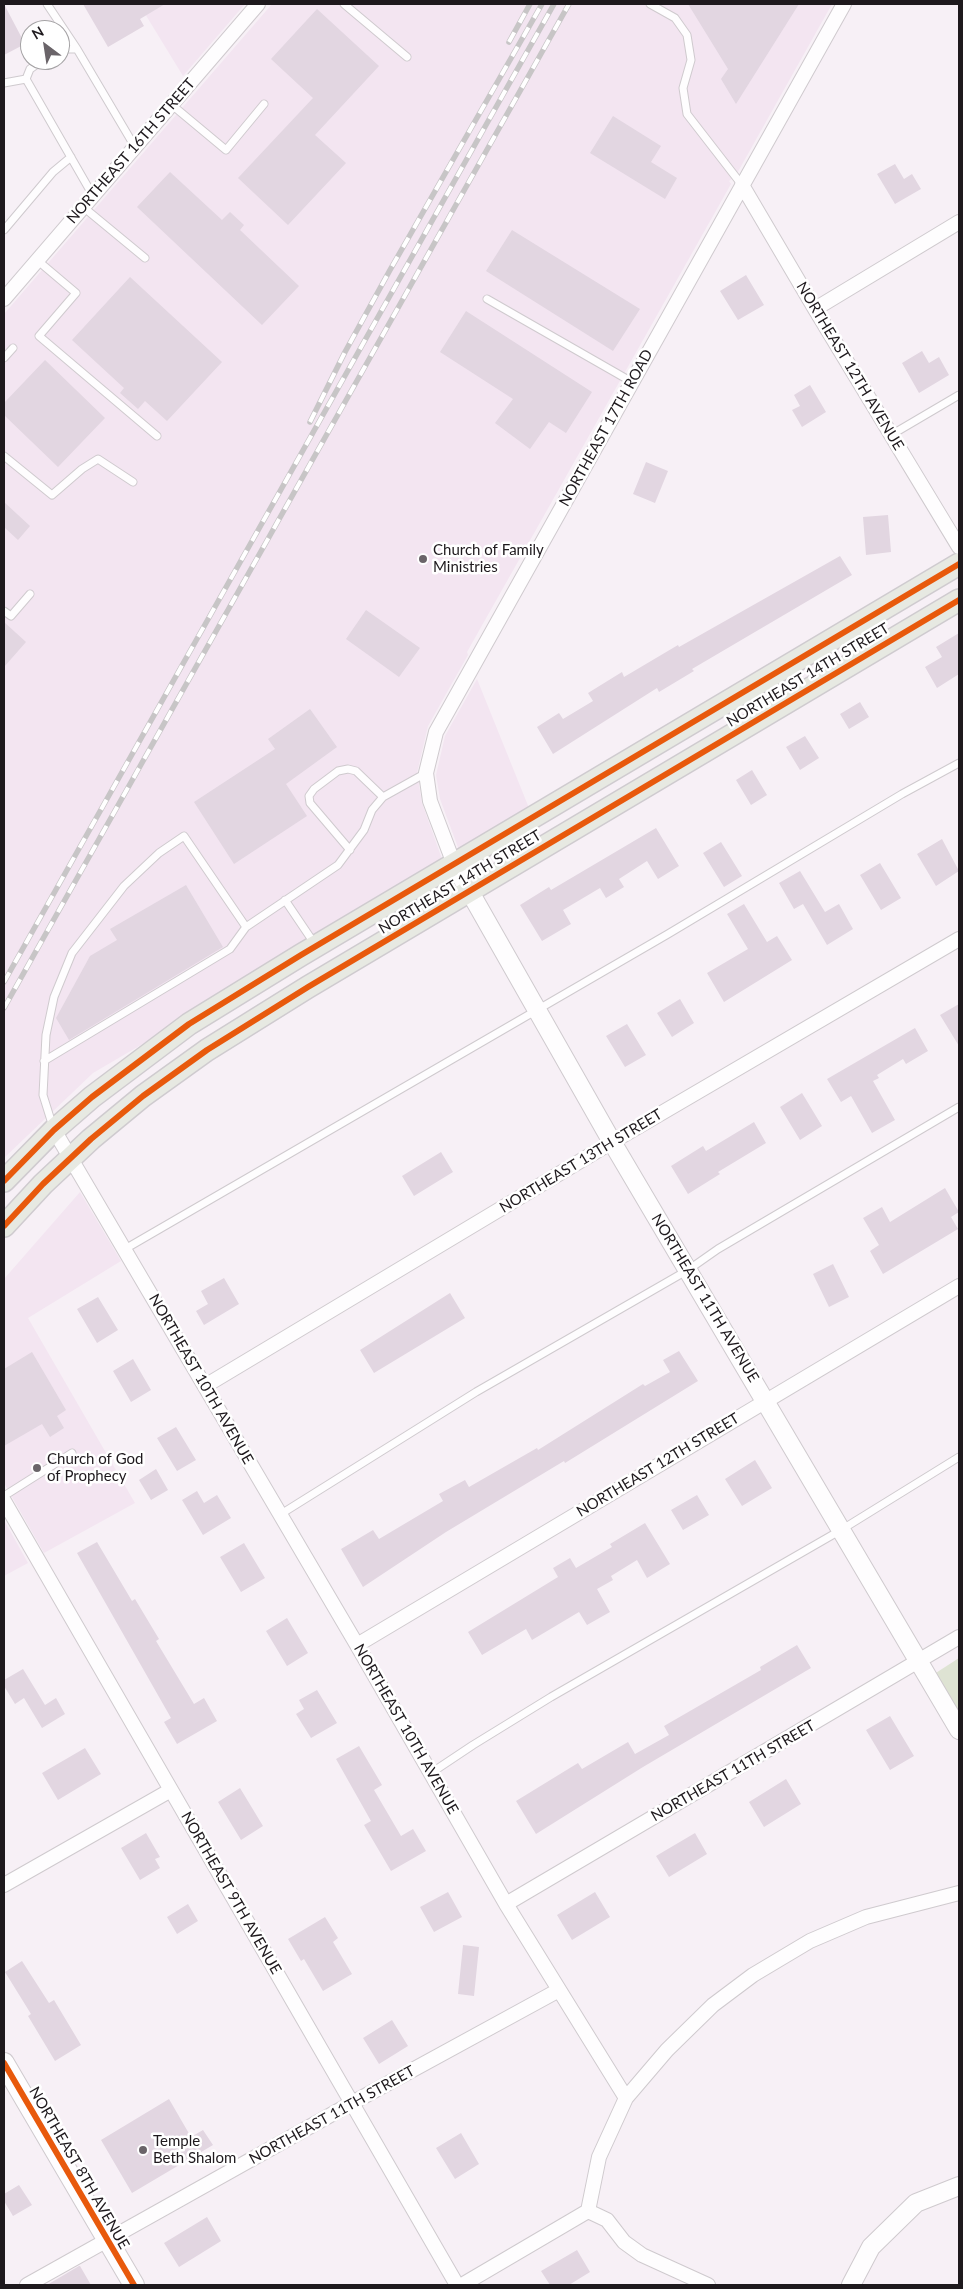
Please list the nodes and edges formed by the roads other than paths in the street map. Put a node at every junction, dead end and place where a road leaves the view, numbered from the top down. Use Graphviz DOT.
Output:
graph roads {
  1 [pos="47,4"];
  2 [pos="258,4"];
  3 [pos="344,4"];
  4 [pos="650,4"];
  5 [pos="844,4"];
  6 [pos="70,49"];
  7 [pos="77,49"];
  8 [pos="407,57"];
  9 [pos="30,70"];
  10 [pos="26,79"];
  11 [pos="4,83"];
  12 [pos="264,104"];
  13 [pos="172,105"];
  14 [pos="135,147"];
  15 [pos="71,157"];
  16 [pos="742,185"];
  17 [pos="92,194"];
  18 [pos="82,206"];
  19 [pos="959,222"];
  20 [pos="4,230"];
  21 [pos="145,258"];
  22 [pos="37,260"];
  23 [pos="4,299"];
  24 [pos="487,299"];
  25 [pos="815,309"];
  26 [pos="13,348"];
  27 [pos="4,358"];
  28 [pos="632,382"];
  29 [pos="959,395"];
  30 [pos="891,435"];
  31 [pos="157,436"];
  32 [pos="4,456"];
  33 [pos="133,482"];
  34 [pos="959,547"];
  35 [pos="959,564"];
  36 [pos="30,594"];
  37 [pos="959,600"];
  38 [pos="4,611"];
  39 [pos="959,763"];
  40 [pos="426,773"];
  41 [pos="383,797"];
  42 [pos="350,850"];
  43 [pos="454,864"];
  44 [pos="469,891"];
  45 [pos="286,900"];
  46 [pos="246,926"];
  47 [pos="959,939"];
  48 [pos="316,946"];
  49 [pos="536,1009"];
  50 [pos="44,1061"];
  51 [pos="959,1107"];
  52 [pos="54,1130"];
  53 [pos="612,1142"];
  54 [pos="71,1158"];
  55 [pos="4,1181"];
  56 [pos="4,1226"];
  57 [pos="124,1249"];
  58 [pos="688,1270"];
  59 [pos="959,1286"];
  60 [pos="205,1386"];
  61 [pos="766,1401"];
  62 [pos="72,1454"];
  63 [pos="959,1457"];
  64 [pos="4,1496"];
  65 [pos="4,1501"];
  66 [pos="281,1514"];
  67 [pos="841,1530"];
  68 [pos="959,1637"];
  69 [pos="357,1645"];
  70 [pos="918,1662"];
  71 [pos="959,1730"];
  72 [pos="431,1773"];
  73 [pos="171,1790"];
  74 [pos="4,1885"];
  75 [pos="959,1893"];
  76 [pos="506,1904"];
  77 [pos="559,1990"];
  78 [pos="4,2063"];
  79 [pos="626,2098"];
  80 [pos="352,2103"];
  81 [pos="959,2186"];
  82 [pos="588,2211"];
  83 [pos="108,2241"];
  84 [pos="27,2285"];
  85 [pos="134,2285"];
  86 [pos="457,2285"];
  87 [pos="462,2285"];
  88 [pos="708,2285"];
  89 [pos="851,2285"];
  1 -- 7 [label="lane"];
  2 -- 13 [label="street, NORTHEAST 16TH STREET"];
  3 -- 8 [label="lane"];
  4 -- 16 [label="lane"];
  5 -- 16 [label="street, NORTHEAST 17TH ROAD"];
  6 -- 7 [label="lane"];
  7 -- 14 [label="lane"];
  9 -- 10 [label="lane"];
  10 -- 11 [label="lane"];
  10 -- 15 [label="lane"];
  12 -- 13 [label="lane"];
  13 -- 14 [label="street, NORTHEAST 16TH STREET"];
  14 -- 17 [label="street, NORTHEAST 16TH STREET"];
  15 -- 17 [label="lane"];
  15 -- 20 [label="lane"];
  16 -- 25 [label="street, NORTHEAST 12TH AVENUE"];
  16 -- 28 [label="street, NORTHEAST 17TH ROAD"];
  17 -- 18 [label="street, NORTHEAST 16TH STREET"];
  18 -- 21 [label="lane"];
  18 -- 22 [label="street, NORTHEAST 16TH STREET"];
  19 -- 25 [label="street"];
  22 -- 23 [label="street, NORTHEAST 16TH STREET"];
  22 -- 31 [label="lane"];
  24 -- 28 [label="lane"];
  25 -- 30 [label="street, NORTHEAST 12TH AVENUE"];
  26 -- 27 [label="lane"];
  28 -- 40 [label="street, NORTHEAST 17TH ROAD"];
  29 -- 30 [label="lane"];
  30 -- 34 [label="street, NORTHEAST 12TH AVENUE"];
  32 -- 33 [label="lane"];
  35 -- 43 [label="main road, NORTHEAST 14TH STREET"];
  36 -- 38 [label="lane"];
  37 -- 44 [label="main road, NORTHEAST 14TH STREET"];
  39 -- 49 [label="lane"];
  40 -- 41 [label="lane"];
  40 -- 43 [label="street, NORTHEAST 17TH ROAD"];
  41 -- 42 [label="lane"];
  41 -- 42 [label="lane"];
  42 -- 45 [label="lane"];
  43 -- 44 [label="street, NORTHEAST 11TH AVENUE"];
  43 -- 48 [label="main road, NORTHEAST 14TH STREET"];
  44 -- 49 [label="street, NORTHEAST 11TH AVENUE"];
  44 -- 54 [label="main road, NORTHEAST 14TH STREET"];
  45 -- 46 [label="lane"];
  45 -- 48 [label="lane"];
  46 -- 50 [label="lane"];
  46 -- 50 [label="lane"];
  47 -- 53 [label="street, NORTHEAST 13TH STREET"];
  48 -- 52 [label="main road, NORTHEAST 14TH STREET"];
  49 -- 53 [label="street, NORTHEAST 11TH AVENUE"];
  49 -- 57 [label="lane"];
  50 -- 52 [label="lane"];
  51 -- 58 [label="lane"];
  52 -- 54 [label="street, NORTHEAST 10TH AVENUE"];
  52 -- 55 [label="main road, NORTHEAST 14TH STREET"];
  53 -- 58 [label="street, NORTHEAST 11TH AVENUE"];
  53 -- 60 [label="street, NORTHEAST 13TH STREET"];
  54 -- 56 [label="main road, NORTHEAST 14TH STREET"];
  54 -- 57 [label="street, NORTHEAST 10TH AVENUE"];
  57 -- 60 [label="street, NORTHEAST 10TH AVENUE"];
  58 -- 61 [label="street, NORTHEAST 11TH AVENUE"];
  58 -- 66 [label="lane"];
  59 -- 61 [label="street, NORTHEAST 12TH STREET"];
  60 -- 66 [label="street, NORTHEAST 10TH AVENUE"];
  61 -- 67 [label="street, NORTHEAST 11TH AVENUE"];
  61 -- 69 [label="street, NORTHEAST 12TH STREET"];
  62 -- 64 [label="lane"];
  63 -- 67 [label="lane"];
  65 -- 73 [label="street, NORTHEAST 9TH AVENUE"];
  66 -- 69 [label="street, NORTHEAST 10TH AVENUE"];
  67 -- 70 [label="street, NORTHEAST 11TH AVENUE"];
  67 -- 72 [label="lane"];
  68 -- 70 [label="street, NORTHEAST 11TH STREET"];
  69 -- 72 [label="street, NORTHEAST 10TH AVENUE"];
  70 -- 71 [label="street, NORTHEAST 11TH AVENUE"];
  70 -- 76 [label="street, NORTHEAST 11TH STREET"];
  72 -- 76 [label="street, NORTHEAST 10TH AVENUE"];
  73 -- 74 [label="street"];
  73 -- 80 [label="street, NORTHEAST 9TH AVENUE"];
  75 -- 79 [label="street"];
  76 -- 77 [label="street, NORTHEAST 10TH AVENUE"];
  77 -- 79 [label="street, NORTHEAST 10TH AVENUE"];
  77 -- 80 [label="street, NORTHEAST 11TH STREET"];
  78 -- 83 [label="main road, NORTHEAST 8TH AVENUE"];
  79 -- 82 [label="street"];
  80 -- 83 [label="street, NORTHEAST 11TH STREET"];
  80 -- 86 [label="street, NORTHEAST 9TH AVENUE"];
  81 -- 89 [label="street"];
  82 -- 87 [label="street"];
  82 -- 88 [label="street"];
  83 -- 84 [label="street, NORTHEAST 11TH STREET"];
  83 -- 85 [label="main road, NORTHEAST 8TH AVENUE"];
}
